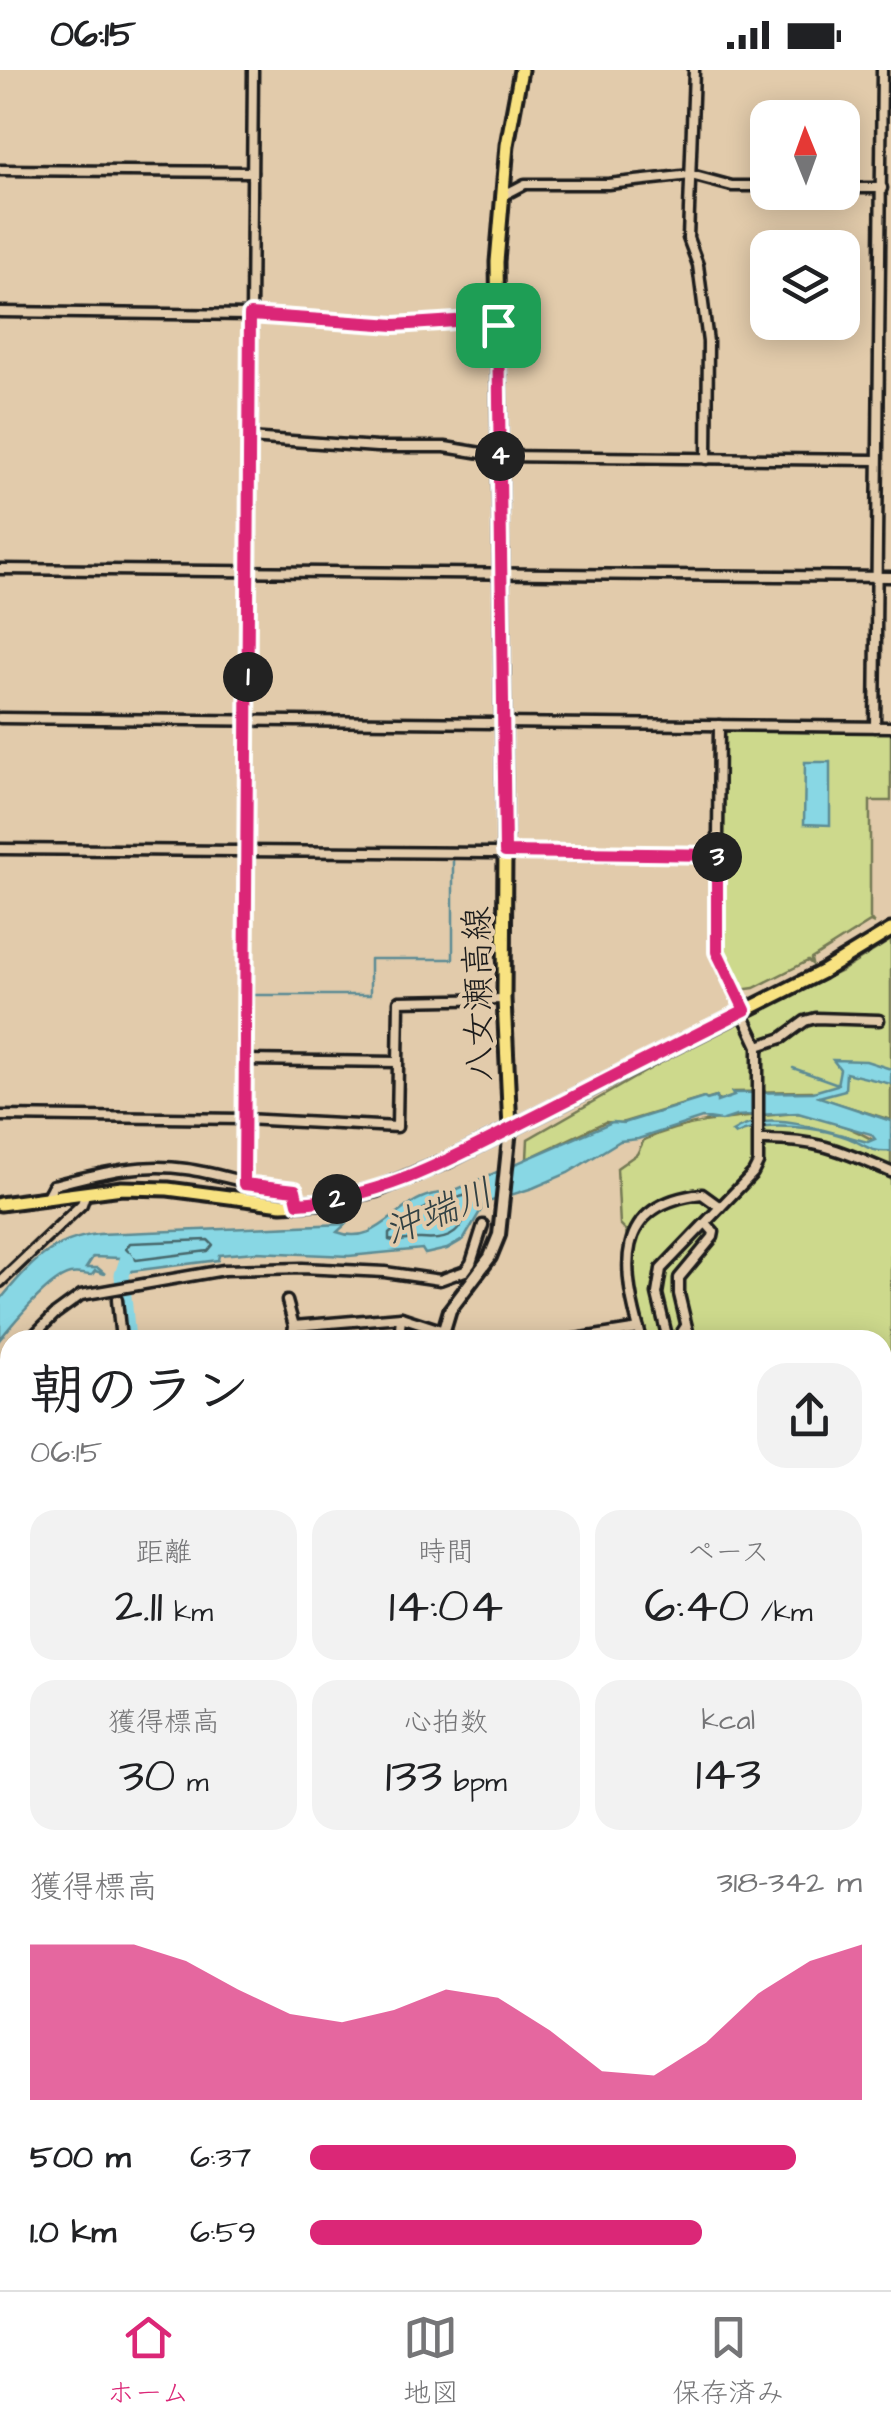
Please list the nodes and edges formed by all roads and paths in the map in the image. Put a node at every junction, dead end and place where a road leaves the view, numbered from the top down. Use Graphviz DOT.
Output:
graph roads {
  1 [pos="253,70"];
  2 [pos="521,70"];
  3 [pos="694,70"];
  4 [pos="882,70"];
  5 [pos="0,170"];
  6 [pos="252,172"];
  7 [pos="691,175"];
  8 [pos="750,186"];
  9 [pos="860,188"];
  10 [pos="882,188"];
  11 [pos="501,197"];
  12 [pos="0,312"];
  13 [pos="250,315"];
  14 [pos="498,325"];
  15 [pos="879,334"];
  16 [pos="891,334"];
  17 [pos="249,438"];
  18 [pos="500,456"];
  19 [pos="706,459"];
  20 [pos="877,460"];
  21 [pos="0,569"];
  22 [pos="248,572"];
  23 [pos="501,574"];
  24 [pos="877,577"];
  25 [pos="891,577"];
  26 [pos="0,718"];
  27 [pos="247,720"];
  28 [pos="503,724"];
  29 [pos="719,725"];
  30 [pos="875,726"];
  31 [pos="891,727"];
  32 [pos="0,848"];
  33 [pos="246,852"];
  34 [pos="505,852"];
  35 [pos="717,855"];
  36 [pos="891,930"];
  37 [pos="504,999"];
  38 [pos="744,1011"];
  39 [pos="879,1020"];
  40 [pos="758,1046"];
  41 [pos="244,1060"];
  42 [pos="398,1062"];
  43 [pos="0,1116"];
  44 [pos="244,1119"];
  45 [pos="510,1129"];
  46 [pos="760,1140"];
  47 [pos="891,1172"];
  48 [pos="244,1184"];
  49 [pos="86,1192"];
  50 [pos="46,1198"];
  51 [pos="298,1203"];
  52 [pos="0,1204"];
  53 [pos="720,1207"];
  54 [pos="706,1222"];
  55 [pos="483,1225"];
  56 [pos="478,1272"];
  57 [pos="454,1276"];
  58 [pos="0,1282"];
  59 [pos="658,1294"];
  60 [pos="679,1294"];
  61 [pos="117,1300"];
  62 [pos="288,1301"];
  63 [pos="332,1307"];
  64 [pos="400,1318"];
  65 [pos="333,1322"];
  66 [pos="294,1326"];
  67 [pos="686,1326"];
  68 [pos="639,1328"];
  69 [pos="39,1330"];
  70 [pos="121,1330"];
  71 [pos="293,1330"];
  72 [pos="399,1330"];
  73 [pos="428,1330"];
  74 [pos="445,1330"];
  75 [pos="628,1330"];
  76 [pos="666,1330"];
  77 [pos="683,1330"];
  78 [pos="687,1330"];
  1 -- 6 [label="street"];
  2 -- 11 [label="main road, 八女瀬高線"];
  3 -- 7 [label="street"];
  4 -- 10 [label="street"];
  5 -- 6 [label="street"];
  6 -- 13 [label="street"];
  7 -- 8 [label="street"];
  7 -- 11 [label="street"];
  7 -- 19 [label="street"];
  9 -- 10 [label="street"];
  10 -- 15 [label="street"];
  11 -- 14 [label="main road, 八女瀬高線"];
  12 -- 13 [label="street"];
  13 -- 14 [label="street"];
  13 -- 17 [label="street"];
  14 -- 18 [label="main road, 八女瀬高線"];
  15 -- 16 [label="street"];
  15 -- 20 [label="street"];
  17 -- 18 [label="street"];
  17 -- 22 [label="street"];
  18 -- 19 [label="street"];
  18 -- 23 [label="main road, 八女瀬高線"];
  19 -- 20 [label="street"];
  20 -- 24 [label="street"];
  21 -- 22 [label="street"];
  22 -- 23 [label="street"];
  22 -- 27 [label="street"];
  23 -- 24 [label="street"];
  23 -- 28 [label="main road, 八女瀬高線"];
  24 -- 25 [label="street"];
  24 -- 30 [label="street"];
  26 -- 27 [label="street"];
  27 -- 28 [label="street"];
  27 -- 33 [label="street"];
  28 -- 29 [label="street"];
  28 -- 34 [label="main road, 八女瀬高線"];
  29 -- 30 [label="street"];
  29 -- 35 [label="street"];
  30 -- 31 [label="street"];
  32 -- 33 [label="street"];
  33 -- 34 [label="street"];
  33 -- 41 [label="street"];
  34 -- 35 [label="street"];
  34 -- 37 [label="main road, 八女瀬高線"];
  35 -- 38 [label="street"];
  36 -- 38 [label="main road, 八女瀬高線"];
  37 -- 42 [label="street"];
  37 -- 45 [label="main road, 八女瀬高線"];
  38 -- 40 [label="street"];
  38 -- 45 [label="main road, 八女瀬高線"];
  39 -- 40 [label="street"];
  40 -- 46 [label="street"];
  41 -- 42 [label="street"];
  41 -- 44 [label="street"];
  42 -- 44 [label="street"];
  43 -- 44 [label="street"];
  44 -- 48 [label="street"];
  45 -- 51 [label="main road"];
  45 -- 56 [label="main road"];
  46 -- 47 [label="street"];
  46 -- 53 [label="street"];
  48 -- 50 [label="street"];
  48 -- 51 [label="street"];
  49 -- 50 [label="main road"];
  49 -- 51 [label="main road"];
  49 -- 58 [label="street"];
  50 -- 52 [label="main road"];
  53 -- 54 [label="street"];
  53 -- 68 [label="street"];
  54 -- 59 [label="street"];
  54 -- 60 [label="street"];
  55 -- 57 [label="street"];
  56 -- 57 [label="street"];
  56 -- 74 [label="main road"];
  57 -- 69 [label="street"];
  59 -- 60 [label="street"];
  59 -- 76 [label="street"];
  60 -- 67 [label="street"];
  61 -- 70 [label="street"];
  62 -- 66 [label="street"];
  63 -- 65 [label="street"];
  64 -- 65 [label="street"];
  64 -- 72 [label="street"];
  64 -- 73 [label="street"];
  65 -- 66 [label="street"];
  66 -- 71 [label="street"];
  67 -- 77 [label="street"];
  67 -- 78 [label="street"];
  68 -- 75 [label="street"];
}
